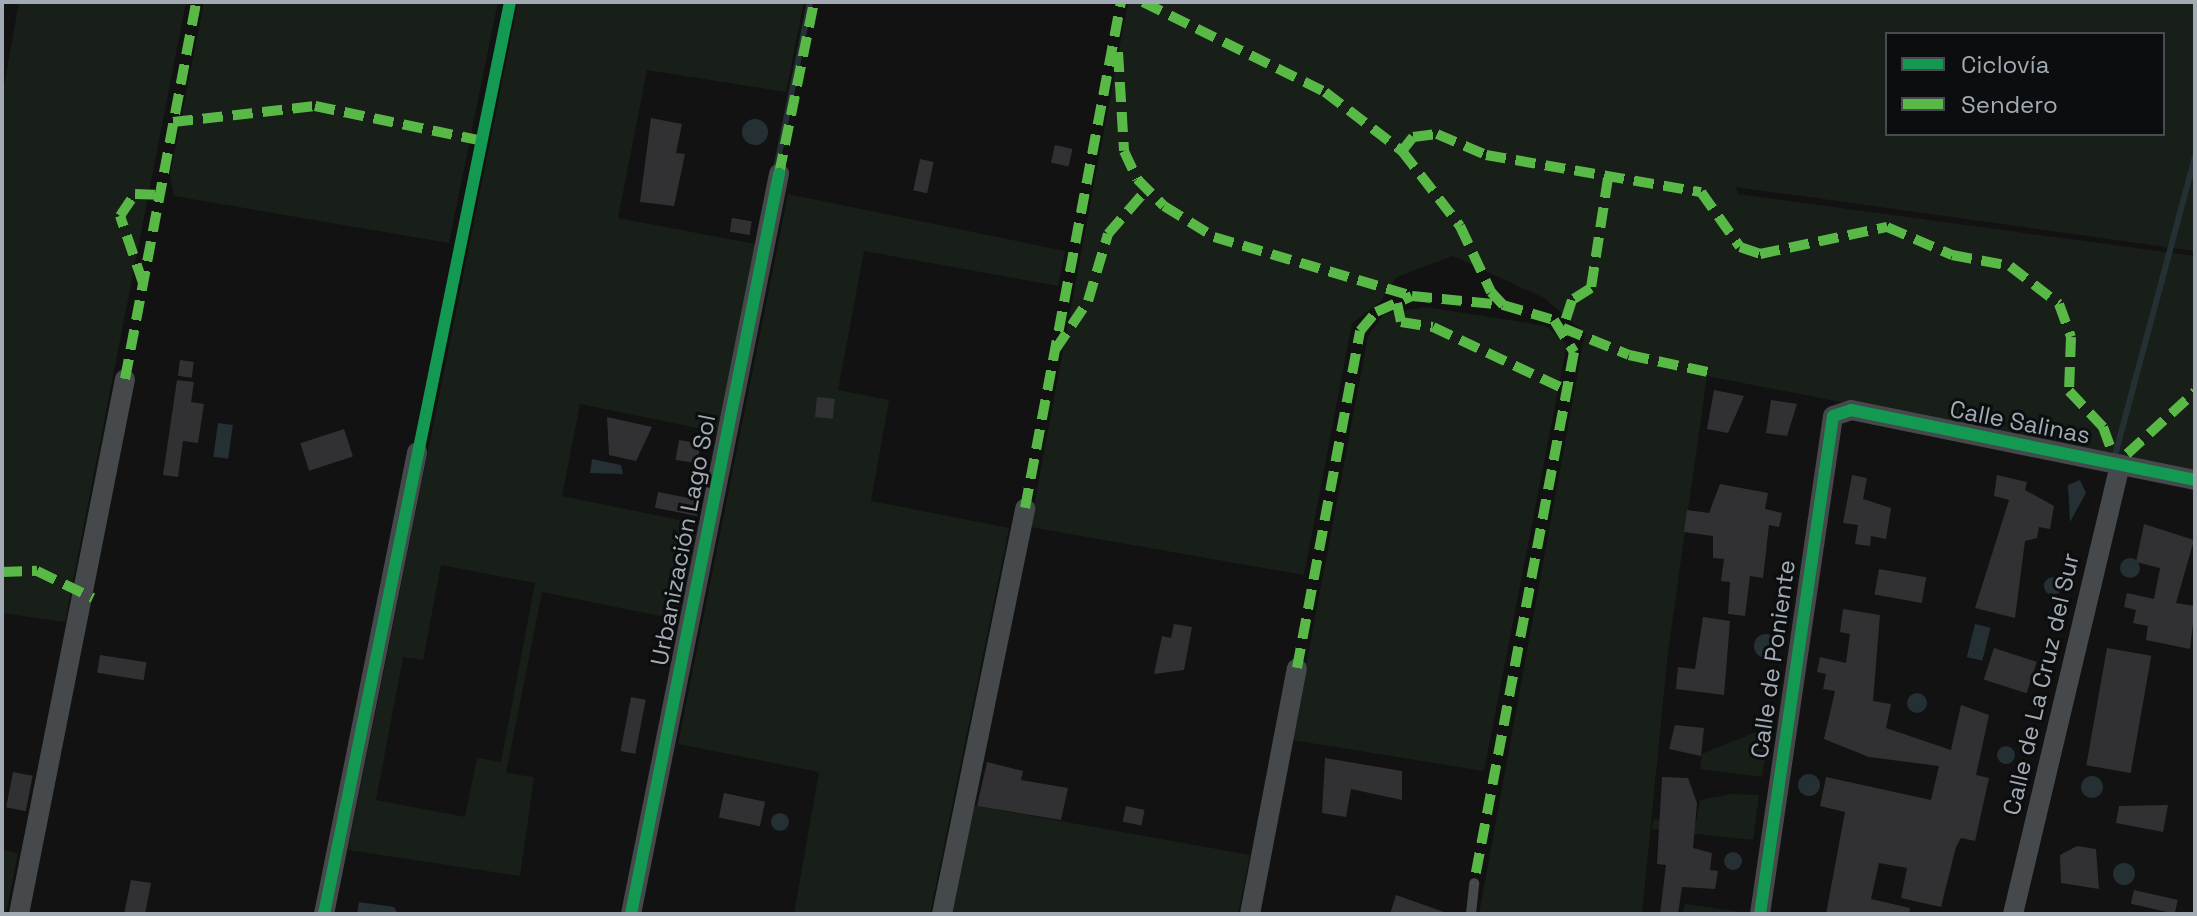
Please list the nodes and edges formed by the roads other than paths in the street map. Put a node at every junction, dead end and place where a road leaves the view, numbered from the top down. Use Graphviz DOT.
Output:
graph roads {
  1 [pos="779,174"];
  2 [pos="125,379"];
  3 [pos="1837,413"];
  4 [pos="417,452"];
  5 [pos="2120,465"];
  6 [pos="2195,480"];
  7 [pos="1025,508"];
  8 [pos="1297,668"];
  9 [pos="1474,883"];
  10 [pos="19,914"];
  11 [pos="324,914"];
  12 [pos="631,914"];
  13 [pos="942,914"];
  14 [pos="1250,914"];
  15 [pos="1471,914"];
  16 [pos="1760,914"];
  17 [pos="2013,914"];
  1 -- 12 [label="street, Urbanización Lago Sol"];
  2 -- 10 [label="street"];
  3 -- 5 [label="street, Calle Salinas"];
  3 -- 16 [label="street, Calle de Poniente"];
  4 -- 11 [label="street"];
  5 -- 6 [label="street, Calle Salinas"];
  5 -- 17 [label="street, Calle de La Cruz del Sur"];
  7 -- 13 [label="street"];
  8 -- 14 [label="street"];
  9 -- 15 [label="lane"];
}
